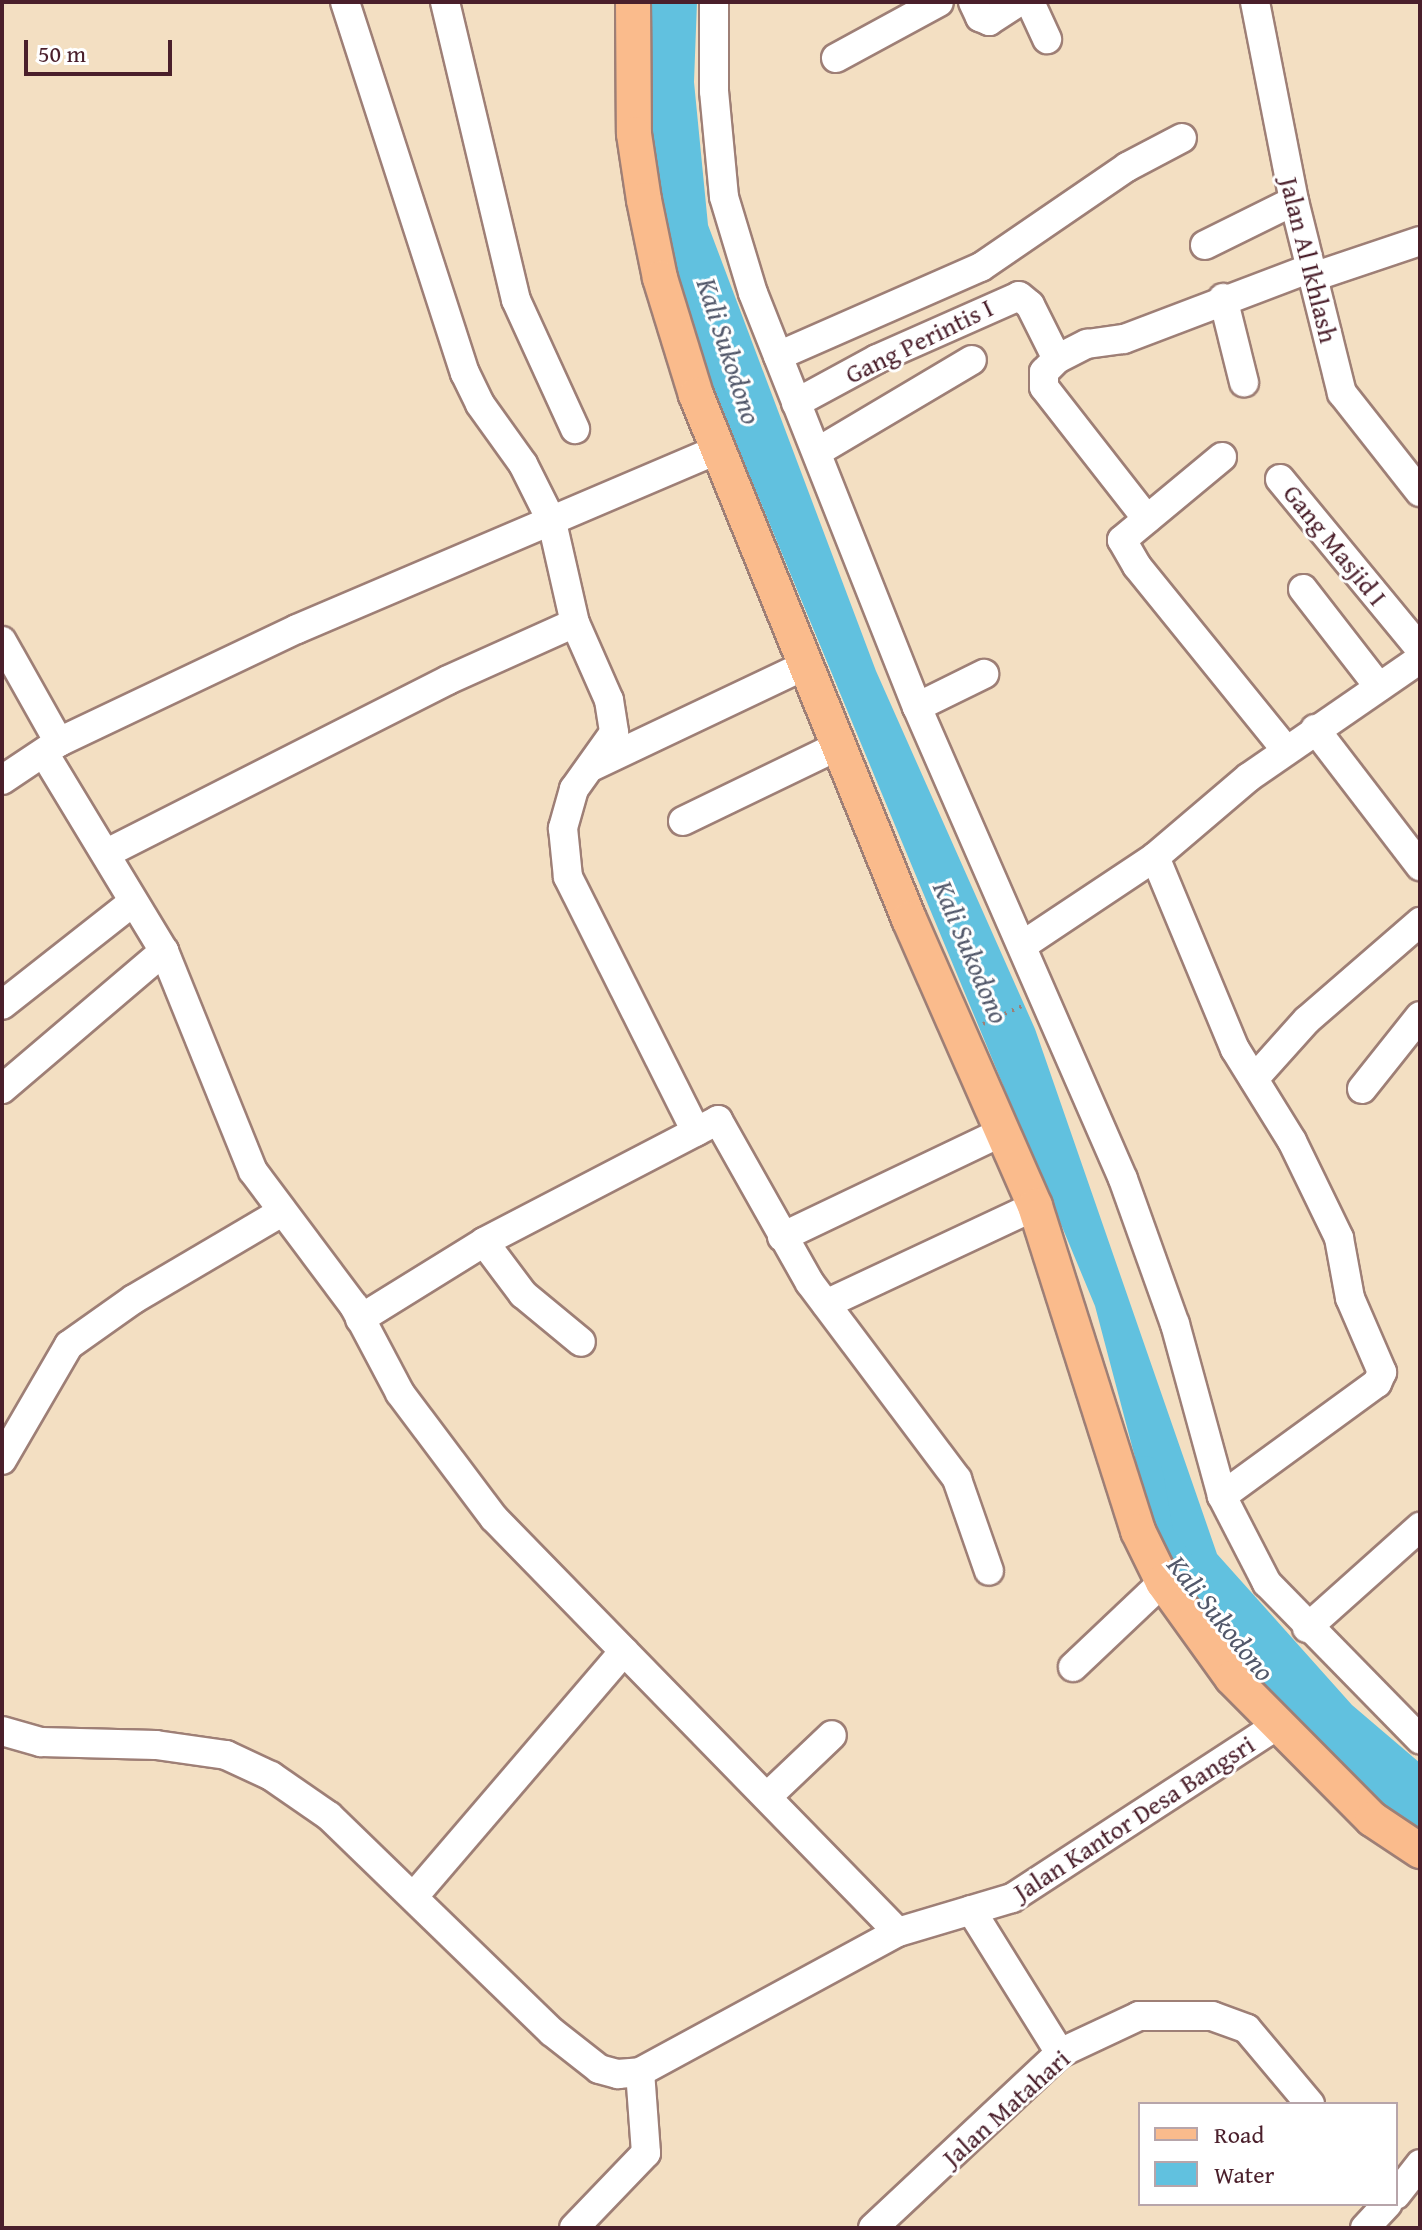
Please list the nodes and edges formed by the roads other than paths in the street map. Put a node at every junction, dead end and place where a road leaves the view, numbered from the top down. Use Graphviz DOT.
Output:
graph roads {
  1 [pos="345,2"];
  2 [pos="445,2"];
  3 [pos="633,2"];
  4 [pos="714,2"];
  5 [pos="939,2"];
  6 [pos="973,2"];
  7 [pos="1018,2"];
  8 [pos="1030,2"];
  9 [pos="1255,2"];
  10 [pos="1047,39"];
  11 [pos="836,58"];
  12 [pos="1182,138"];
  13 [pos="1294,201"];
  14 [pos="1420,241"];
  15 [pos="1205,245"];
  16 [pos="1312,272"];
  17 [pos="1223,298"];
  18 [pos="778,356"];
  19 [pos="1057,359"];
  20 [pos="972,360"];
  21 [pos="1244,382"];
  22 [pos="796,403"];
  23 [pos="575,429"];
  24 [pos="718,449"];
  25 [pos="817,452"];
  26 [pos="1222,457"];
  27 [pos="1280,479"];
  28 [pos="1420,492"];
  29 [pos="1147,519"];
  30 [pos="552,522"];
  31 [pos="1303,589"];
  32 [pos="575,623"];
  33 [pos="2,641"];
  34 [pos="1420,649"];
  35 [pos="1420,659"];
  36 [pos="804,666"];
  37 [pos="984,674"];
  38 [pos="1379,687"];
  39 [pos="917,707"];
  40 [pos="1315,729"];
  41 [pos="838,746"];
  42 [pos="52,747"];
  43 [pos="1286,750"];
  44 [pos="585,770"];
  45 [pos="2,780"];
  46 [pos="683,821"];
  47 [pos="107,853"];
  48 [pos="1155,857"];
  49 [pos="1420,866"];
  50 [pos="133,902"];
  51 [pos="1420,922"];
  52 [pos="1023,945"];
  53 [pos="164,951"];
  54 [pos="2,1005"];
  55 [pos="1420,1016"];
  56 [pos="1254,1079"];
  57 [pos="2,1089"];
  58 [pos="1362,1089"];
  59 [pos="696,1132"];
  60 [pos="1002,1132"];
  61 [pos="1035,1206"];
  62 [pos="280,1213"];
  63 [pos="782,1237"];
  64 [pos="484,1242"];
  65 [pos="826,1304"];
  66 [pos="360,1319"];
  67 [pos="581,1342"];
  68 [pos="2,1460"];
  69 [pos="1222,1496"];
  70 [pos="1420,1527"];
  71 [pos="989,1571"];
  72 [pos="1163,1582"];
  73 [pos="1307,1628"];
  74 [pos="624,1651"];
  75 [pos="1073,1667"];
  76 [pos="1279,1724"];
  77 [pos="1416,1730"];
  78 [pos="2,1731"];
  79 [pos="832,1735"];
  80 [pos="768,1796"];
  81 [pos="1420,1851"];
  82 [pos="415,1895"];
  83 [pos="971,1910"];
  84 [pos="898,1932"];
  85 [pos="1060,2053"];
  86 [pos="640,2072"];
  87 [pos="1308,2102"];
  88 [pos="1420,2164"];
  89 [pos="1398,2190"];
  90 [pos="1384,2206"];
  91 [pos="574,2228"];
  92 [pos="873,2228"];
  93 [pos="1365,2228"];
  1 -- 30 [label="street"];
  2 -- 23 [label="street"];
  3 -- 24 [label="main road"];
  4 -- 18 [label="street"];
  5 -- 11 [label="street"];
  6 -- 7 [label="street"];
  8 -- 10 [label="street"];
  9 -- 13 [label="street, Jalan Al Ikhlash"];
  12 -- 18 [label="street"];
  13 -- 15 [label="street"];
  13 -- 16 [label="street, Jalan Al Ikhlash"];
  14 -- 16 [label="street"];
  16 -- 17 [label="street"];
  16 -- 28 [label="street, Jalan Al Ikhlash"];
  17 -- 19 [label="street"];
  17 -- 21 [label="street"];
  18 -- 22 [label="street"];
  19 -- 22 [label="street, Gang Perintis I"];
  19 -- 29 [label="street"];
  20 -- 25 [label="street"];
  22 -- 25 [label="street"];
  24 -- 30 [label="street"];
  24 -- 36 [label="main road"];
  25 -- 39 [label="street"];
  26 -- 29 [label="street"];
  27 -- 34 [label="street, Gang Masjid I"];
  29 -- 43 [label="street"];
  30 -- 32 [label="street"];
  30 -- 42 [label="street"];
  31 -- 38 [label="street"];
  32 -- 44 [label="street"];
  32 -- 47 [label="street"];
  33 -- 42 [label="street"];
  35 -- 38 [label="street"];
  36 -- 41 [label="main road"];
  36 -- 44 [label="street"];
  37 -- 39 [label="street"];
  38 -- 40 [label="street"];
  39 -- 52 [label="street"];
  40 -- 43 [label="street"];
  40 -- 49 [label="street"];
  41 -- 46 [label="street"];
  41 -- 60 [label="main road"];
  42 -- 45 [label="street"];
  42 -- 47 [label="street"];
  43 -- 48 [label="street"];
  44 -- 59 [label="street"];
  47 -- 50 [label="street"];
  48 -- 52 [label="street"];
  48 -- 56 [label="street"];
  50 -- 53 [label="street"];
  50 -- 54 [label="street"];
  51 -- 56 [label="street"];
  52 -- 69 [label="street"];
  53 -- 57 [label="street"];
  53 -- 62 [label="street"];
  55 -- 58 [label="street"];
  56 -- 69 [label="street"];
  59 -- 63 [label="street"];
  59 -- 64 [label="street"];
  60 -- 61 [label="main road"];
  60 -- 63 [label="street"];
  61 -- 65 [label="street"];
  61 -- 72 [label="main road"];
  62 -- 66 [label="street"];
  62 -- 68 [label="street"];
  63 -- 65 [label="street"];
  64 -- 66 [label="street"];
  64 -- 67 [label="street"];
  65 -- 71 [label="street"];
  66 -- 74 [label="street"];
  69 -- 73 [label="street"];
  70 -- 73 [label="street"];
  72 -- 75 [label="street"];
  72 -- 76 [label="main road"];
  73 -- 77 [label="street"];
  74 -- 80 [label="street"];
  74 -- 82 [label="street"];
  76 -- 81 [label="main road"];
  76 -- 83 [label="street, Jalan Kantor Desa Bangsri"];
  78 -- 82 [label="street"];
  79 -- 80 [label="street"];
  80 -- 84 [label="street"];
  82 -- 86 [label="street"];
  83 -- 84 [label="street, Jalan Kantor Desa Bangsri"];
  83 -- 85 [label="street"];
  84 -- 86 [label="street, Jalan Kantor Desa Bangsri"];
  85 -- 87 [label="street, Jalan Matahari"];
  85 -- 92 [label="street, Jalan Matahari"];
  86 -- 91 [label="street"];
  88 -- 89 [label="street"];
  90 -- 93 [label="street"];
}
